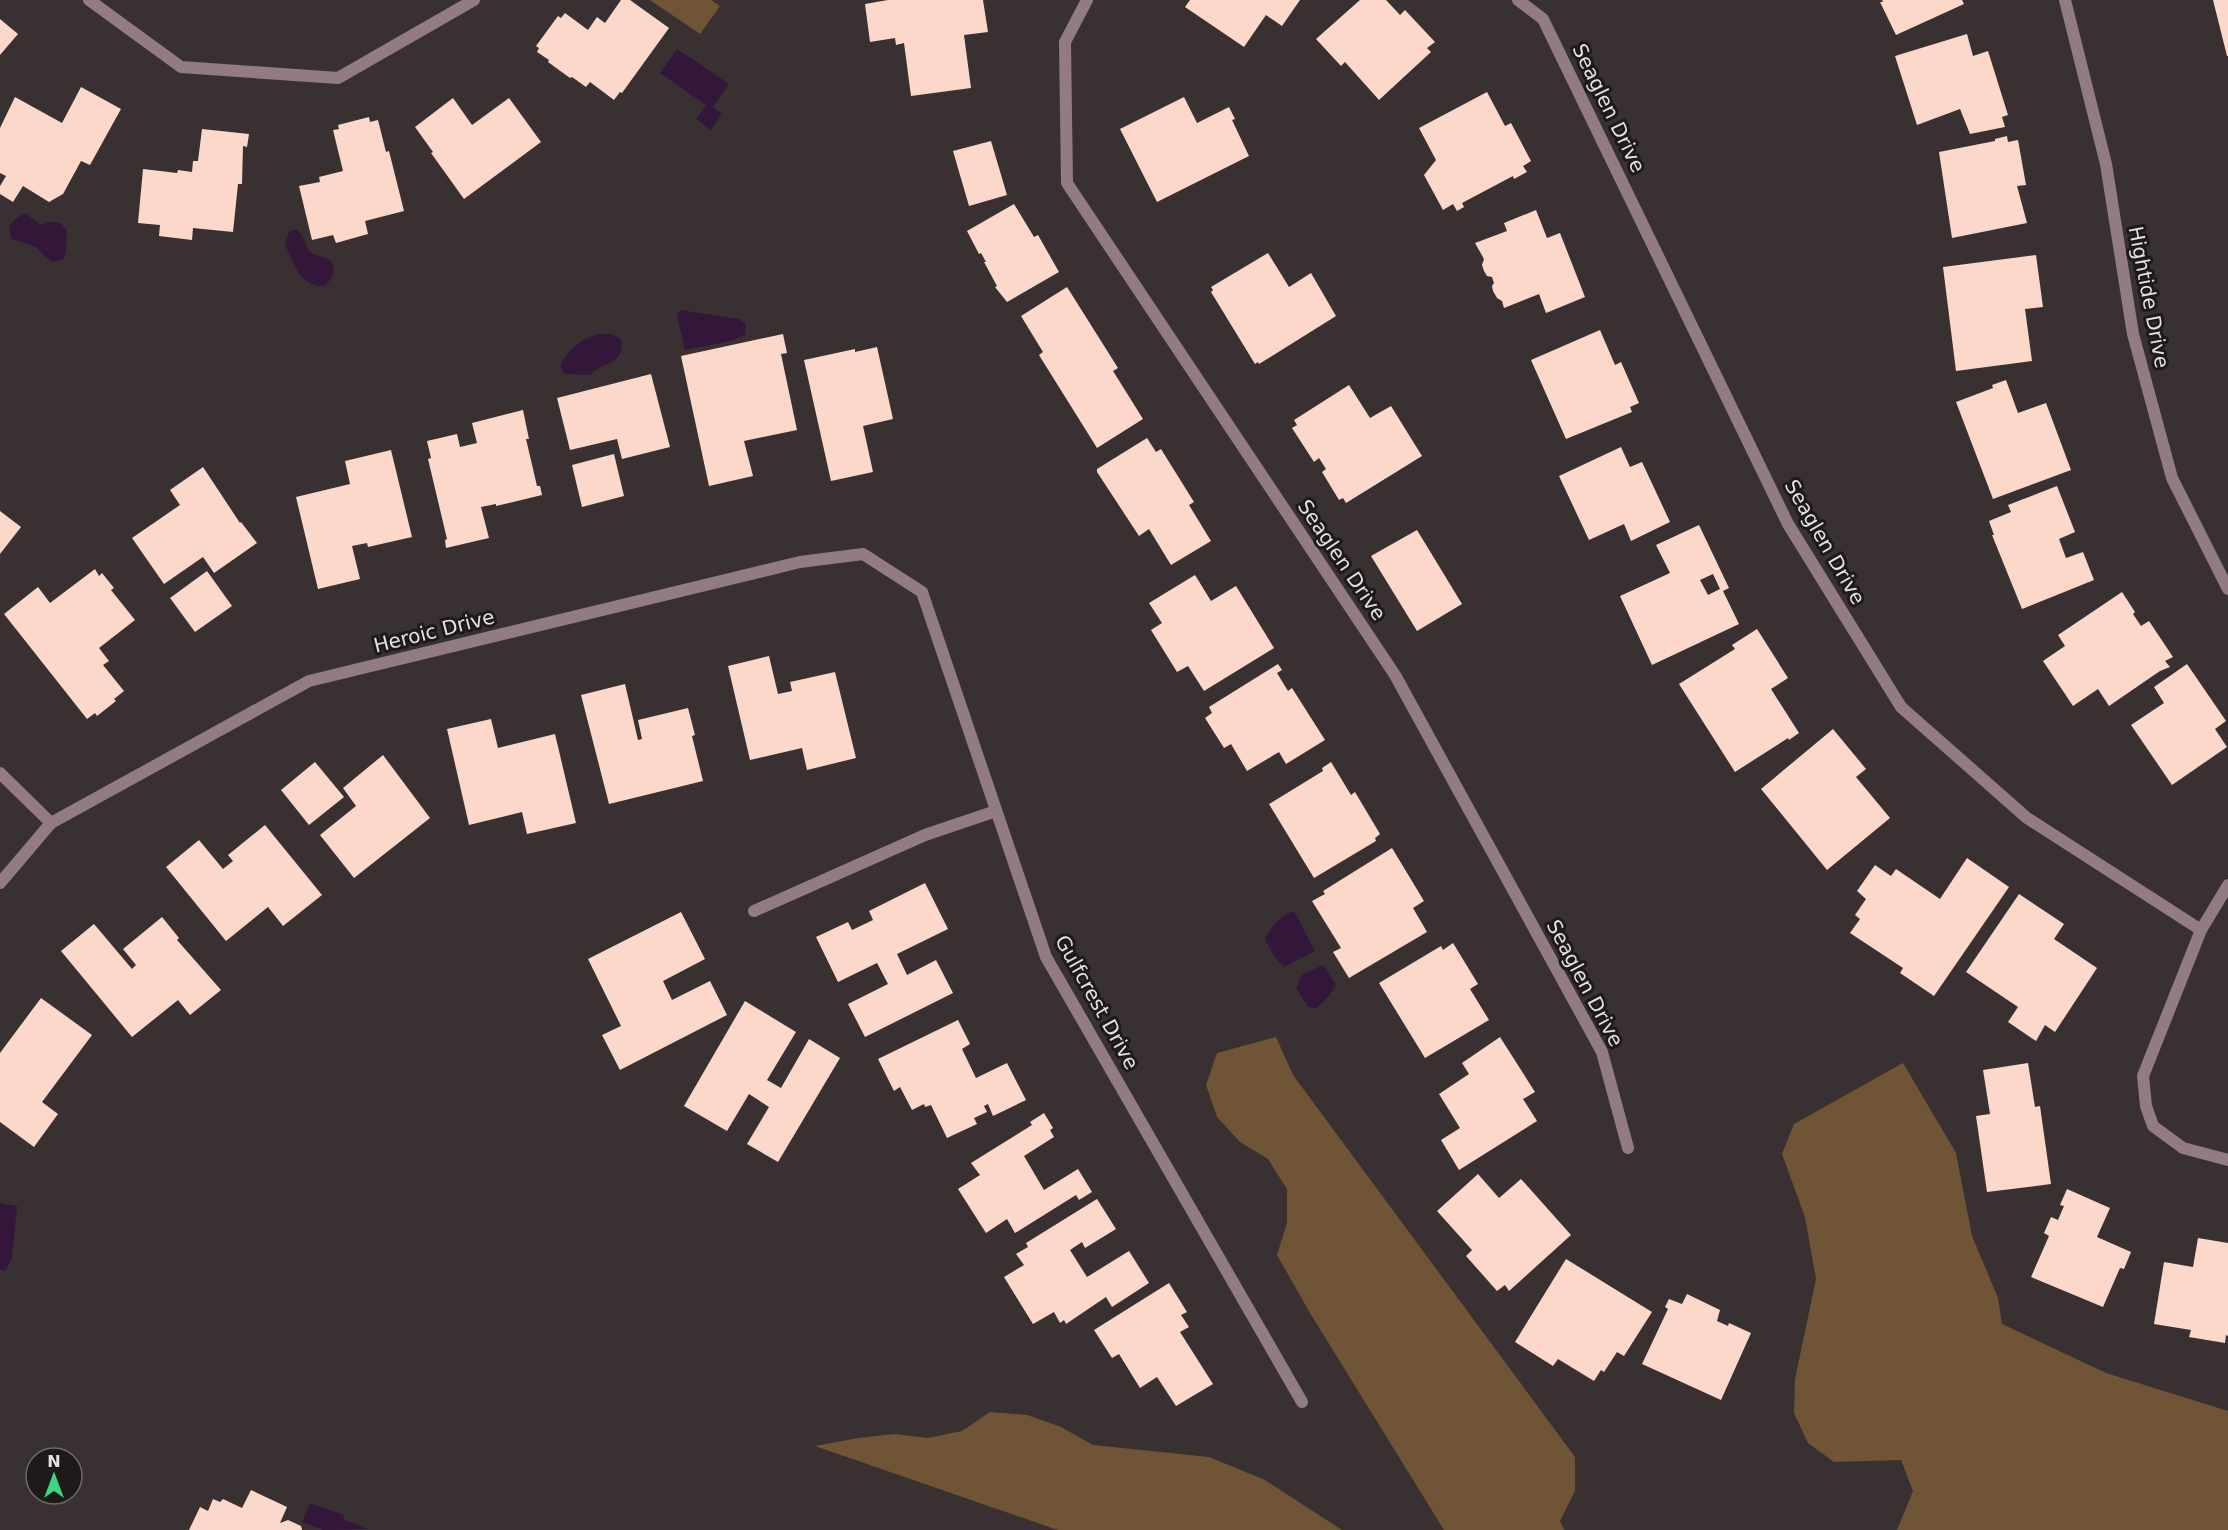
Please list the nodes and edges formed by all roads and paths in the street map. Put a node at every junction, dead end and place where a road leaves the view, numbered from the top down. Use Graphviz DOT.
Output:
graph roads {
  1 [pos="89,0"];
  2 [pos="474,0"];
  3 [pos="1087,0"];
  4 [pos="1518,0"];
  5 [pos="2065,0"];
  6 [pos="2228,589"];
  7 [pos="922,592"];
  8 [pos="0,773"];
  9 [pos="996,810"];
  10 [pos="51,823"];
  11 [pos="0,883"];
  12 [pos="2228,885"];
  13 [pos="754,911"];
  14 [pos="2201,930"];
  15 [pos="1628,1148"];
  16 [pos="2228,1160"];
  17 [pos="1302,1401"];
  1 -- 2 [label="street"];
  3 -- 15 [label="street, Seaglen Drive"];
  4 -- 14 [label="street, Seaglen Drive"];
  5 -- 6 [label="street, Hightide Drive"];
  7 -- 9 [label="street, Gulfcrest Drive"];
  7 -- 10 [label="street, Heroic Drive"];
  8 -- 10 [label="street"];
  9 -- 13 [label="street"];
  9 -- 17 [label="street, Gulfcrest Drive"];
  10 -- 11 [label="street, Heroic Drive"];
  12 -- 14 [label="street"];
  14 -- 16 [label="street"];
}
